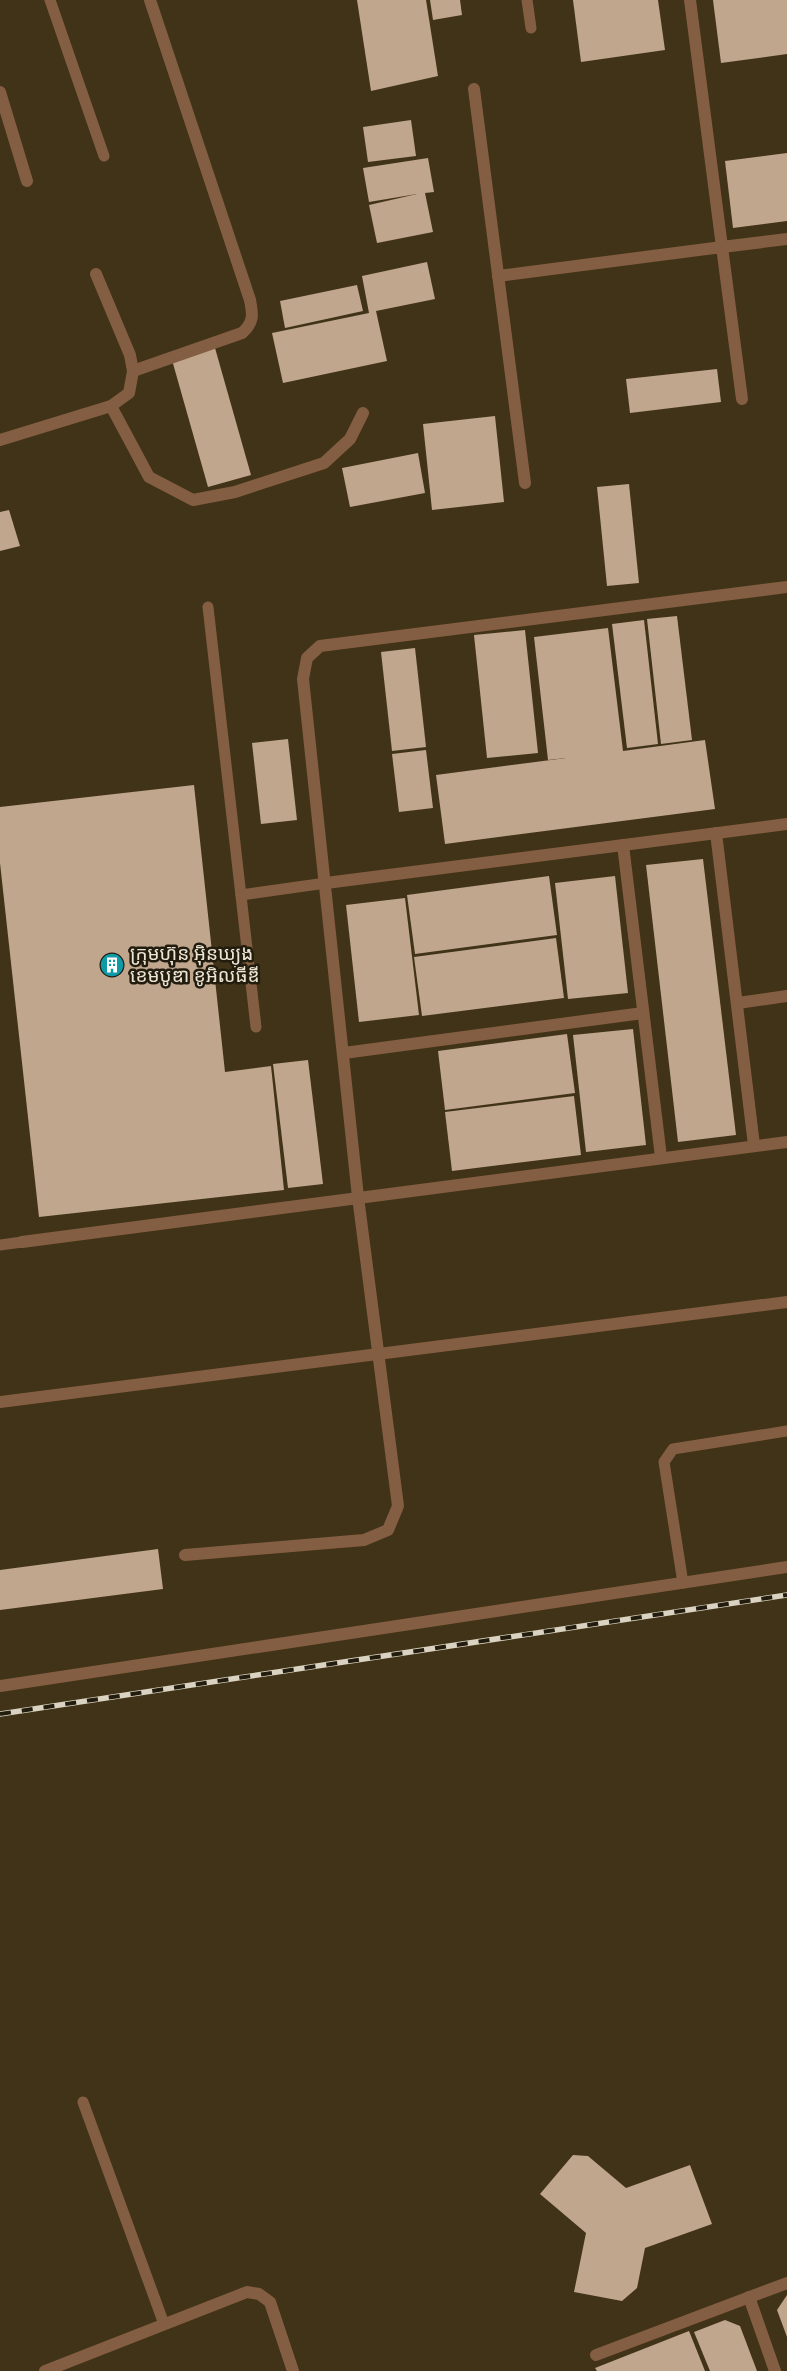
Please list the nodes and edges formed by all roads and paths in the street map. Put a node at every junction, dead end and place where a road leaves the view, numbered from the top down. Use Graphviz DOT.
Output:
graph roads {
  1 [pos="50,0"];
  2 [pos="150,0"];
  3 [pos="527,0"];
  4 [pos="690,0"];
  5 [pos="531,28"];
  6 [pos="474,89"];
  7 [pos="0,92"];
  8 [pos="104,156"];
  9 [pos="27,180"];
  10 [pos="787,239"];
  11 [pos="722,247"];
  12 [pos="96,274"];
  13 [pos="498,276"];
  14 [pos="133,371"];
  15 [pos="742,399"];
  16 [pos="111,406"];
  17 [pos="363,413"];
  18 [pos="0,440"];
  19 [pos="525,483"];
  20 [pos="787,587"];
  21 [pos="208,607"];
  22 [pos="787,824"];
  23 [pos="716,833"];
  24 [pos="623,845"];
  25 [pos="326,883"];
  26 [pos="241,896"];
  27 [pos="787,996"];
  28 [pos="738,1003"];
  29 [pos="643,1013"];
  30 [pos="256,1027"];
  31 [pos="344,1053"];
  32 [pos="787,1142"];
  33 [pos="754,1145"];
  34 [pos="661,1157"];
  35 [pos="358,1197"];
  36 [pos="22,1242"];
  37 [pos="0,1245"];
  38 [pos="787,1302"];
  39 [pos="380,1354"];
  40 [pos="0,1402"];
  41 [pos="787,1431"];
  42 [pos="185,1555"];
  43 [pos="787,1567"];
  44 [pos="683,1582"];
  45 [pos="0,1686"];
  46 [pos="83,2102"];
  47 [pos="787,2283"];
  48 [pos="749,2297"];
  49 [pos="164,2324"];
  50 [pos="596,2355"];
  51 [pos="45,2371"];
  52 [pos="293,2371"];
  53 [pos="774,2371"];
  1 -- 8 [label="lane"];
  2 -- 14 [label="street"];
  3 -- 5 [label="lane"];
  4 -- 11 [label="street"];
  6 -- 13 [label="street"];
  7 -- 9 [label="street"];
  10 -- 11 [label="street"];
  11 -- 13 [label="street"];
  11 -- 15 [label="street"];
  12 -- 14 [label="street"];
  13 -- 19 [label="street"];
  14 -- 16 [label="street"];
  16 -- 17 [label="street"];
  16 -- 18 [label="street"];
  20 -- 25 [label="street"];
  21 -- 26 [label="lane"];
  22 -- 23 [label="street"];
  23 -- 24 [label="street"];
  23 -- 28 [label="street"];
  24 -- 25 [label="street"];
  24 -- 29 [label="street"];
  25 -- 26 [label="lane"];
  25 -- 31 [label="street"];
  26 -- 30 [label="lane"];
  27 -- 28 [label="street"];
  28 -- 33 [label="street"];
  29 -- 31 [label="street"];
  29 -- 34 [label="street"];
  31 -- 35 [label="street"];
  32 -- 33 [label="street"];
  33 -- 34 [label="street"];
  34 -- 35 [label="street"];
  35 -- 36 [label="street"];
  35 -- 39 [label="street"];
  36 -- 37 [label="lane"];
  38 -- 39 [label="street"];
  39 -- 40 [label="street"];
  39 -- 42 [label="street"];
  41 -- 44 [label="lane"];
  43 -- 44 [label="street"];
  44 -- 45 [label="street"];
  46 -- 49 [label="lane"];
  47 -- 48 [label="street"];
  48 -- 50 [label="street"];
  48 -- 53 [label="street"];
  49 -- 51 [label="street"];
  49 -- 52 [label="street"];
}
